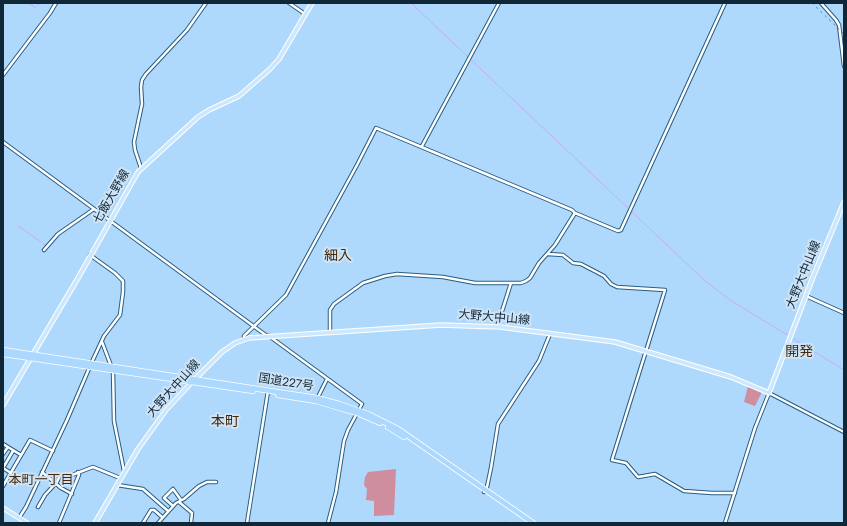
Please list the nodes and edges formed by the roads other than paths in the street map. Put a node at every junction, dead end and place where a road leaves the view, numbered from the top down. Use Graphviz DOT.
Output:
graph roads {
  1 [pos="56,3"];
  2 [pos="206,3"];
  3 [pos="289,3"];
  4 [pos="312,3"];
  5 [pos="499,3"];
  6 [pos="725,3"];
  7 [pos="820,3"];
  8 [pos="305,14"];
  9 [pos="844,66"];
  10 [pos="3,75"];
  11 [pos="3,142"];
  12 [pos="422,146"];
  13 [pos="141,168"];
  14 [pos="844,202"];
  15 [pos="94,209"];
  16 [pos="575,213"];
  17 [pos="110,220"];
  18 [pos="44,250"];
  19 [pos="548,254"];
  20 [pos="90,255"];
  21 [pos="510,283"];
  22 [pos="806,296"];
  23 [pos="844,313"];
  24 [pos="254,326"];
  25 [pos="497,327"];
  26 [pos="330,332"];
  27 [pos="550,334"];
  28 [pos="268,336"];
  29 [pos="244,339"];
  30 [pos="102,341"];
  31 [pos="3,350"];
  32 [pos="646,351"];
  33 [pos="3,354"];
  34 [pos="32,356"];
  35 [pos="90,365"];
  36 [pos="112,369"];
  37 [pos="327,378"];
  38 [pos="193,381"];
  39 [pos="268,392"];
  40 [pos="769,393"];
  41 [pos="317,400"];
  42 [pos="3,405"];
  43 [pos="358,412"];
  44 [pos="844,432"];
  45 [pos="3,444"];
  46 [pos="8,447"];
  47 [pos="53,450"];
  48 [pos="14,451"];
  49 [pos="3,454"];
  50 [pos="21,455"];
  51 [pos="3,468"];
  52 [pos="124,471"];
  53 [pos="42,472"];
  54 [pos="78,472"];
  55 [pos="11,473"];
  56 [pos="120,478"];
  57 [pos="216,482"];
  58 [pos="4,484"];
  59 [pos="55,484"];
  60 [pos="116,485"];
  61 [pos="484,491"];
  62 [pos="735,493"];
  63 [pos="72,494"];
  64 [pos="180,501"];
  65 [pos="173,506"];
  66 [pos="38,507"];
  67 [pos="3,508"];
  68 [pos="168,511"];
  69 [pos="162,517"];
  70 [pos="19,518"];
  71 [pos="27,523"];
  72 [pos="59,523"];
  73 [pos="95,523"];
  74 [pos="143,523"];
  75 [pos="159,523"];
  76 [pos="191,523"];
  77 [pos="247,523"];
  78 [pos="328,523"];
  79 [pos="527,523"];
  80 [pos="533,523"];
  81 [pos="725,523"];
  1 -- 10 [label="street"];
  2 -- 13 [label="street"];
  3 -- 8 [label="street"];
  4 -- 8 [label="main road, 七飯大野線"];
  5 -- 12 [label="street"];
  6 -- 16 [label="street"];
  7 -- 9 [label="street"];
  8 -- 13 [label="main road, 七飯大野線"];
  11 -- 15 [label="street"];
  12 -- 16 [label="street"];
  12 -- 24 [label="street"];
  13 -- 17 [label="main road, 七飯大野線"];
  14 -- 22 [label="main road, 大野大中山線"];
  15 -- 17 [label="street"];
  15 -- 18 [label="street"];
  16 -- 19 [label="street"];
  17 -- 20 [label="main road, 七飯大野線"];
  17 -- 24 [label="street"];
  19 -- 21 [label="street"];
  19 -- 32 [label="street"];
  20 -- 30 [label="street"];
  20 -- 34 [label="main road, 七飯大野線"];
  21 -- 25 [label="street"];
  21 -- 26 [label="street"];
  22 -- 23 [label="street"];
  22 -- 40 [label="main road, 大野大中山線"];
  24 -- 28 [label="street"];
  24 -- 29 [label="street"];
  25 -- 26 [label="main road, 大野大中山線"];
  25 -- 27 [label="main road, 大野大中山線"];
  26 -- 28 [label="main road, 大野大中山線"];
  27 -- 32 [label="main road, 大野大中山線"];
  27 -- 61 [label="street"];
  28 -- 29 [label="main road, 大野大中山線"];
  28 -- 37 [label="street"];
  29 -- 38 [label="main road, 大野大中山線"];
  30 -- 35 [label="street"];
  30 -- 36 [label="street"];
  31 -- 34 [label="highway, 国道227号"];
  32 -- 40 [label="main road, 大野大中山線"];
  32 -- 62 [label="street"];
  33 -- 34 [label="highway, 国道227号"];
  34 -- 35 [label="highway, 国道227号"];
  34 -- 42 [label="main road, 七飯大野線"];
  35 -- 36 [label="highway, 国道227号"];
  35 -- 47 [label="street"];
  36 -- 38 [label="highway, 国道227号"];
  36 -- 52 [label="street"];
  37 -- 41 [label="street"];
  37 -- 43 [label="street"];
  38 -- 39 [label="highway, 国道227号"];
  38 -- 52 [label="main road, 大野大中山線"];
  39 -- 41 [label="highway, 国道227号"];
  39 -- 77 [label="street"];
  40 -- 44 [label="street"];
  40 -- 62 [label="street"];
  41 -- 43 [label="highway, 国道227号"];
  43 -- 61 [label="highway, 国道227号"];
  43 -- 78 [label="street"];
  45 -- 46 [label="street"];
  46 -- 48 [label="street"];
  46 -- 49 [label="street"];
  47 -- 50 [label="street"];
  47 -- 53 [label="street"];
  48 -- 50 [label="street"];
  48 -- 51 [label="street"];
  50 -- 55 [label="street"];
  51 -- 55 [label="street"];
  52 -- 56 [label="main road, 大野大中山線"];
  53 -- 59 [label="street"];
  53 -- 70 [label="street"];
  54 -- 56 [label="street"];
  54 -- 59 [label="street"];
  54 -- 63 [label="street"];
  55 -- 58 [label="street"];
  56 -- 60 [label="main road, 大野大中山線"];
  57 -- 64 [label="street"];
  59 -- 63 [label="street"];
  59 -- 66 [label="street"];
  60 -- 68 [label="street"];
  60 -- 73 [label="main road, 大野大中山線"];
  61 -- 79 [label="highway, 国道227号"];
  61 -- 80 [label="highway, 国道227号"];
  62 -- 81 [label="street"];
  63 -- 72 [label="street"];
  64 -- 65 [label="street"];
  64 -- 65 [label="street"];
  64 -- 76 [label="street"];
  65 -- 68 [label="street"];
  67 -- 70 [label="main road"];
  68 -- 69 [label="street"];
  69 -- 74 [label="street"];
  69 -- 75 [label="street"];
  70 -- 71 [label="main road"];
}
